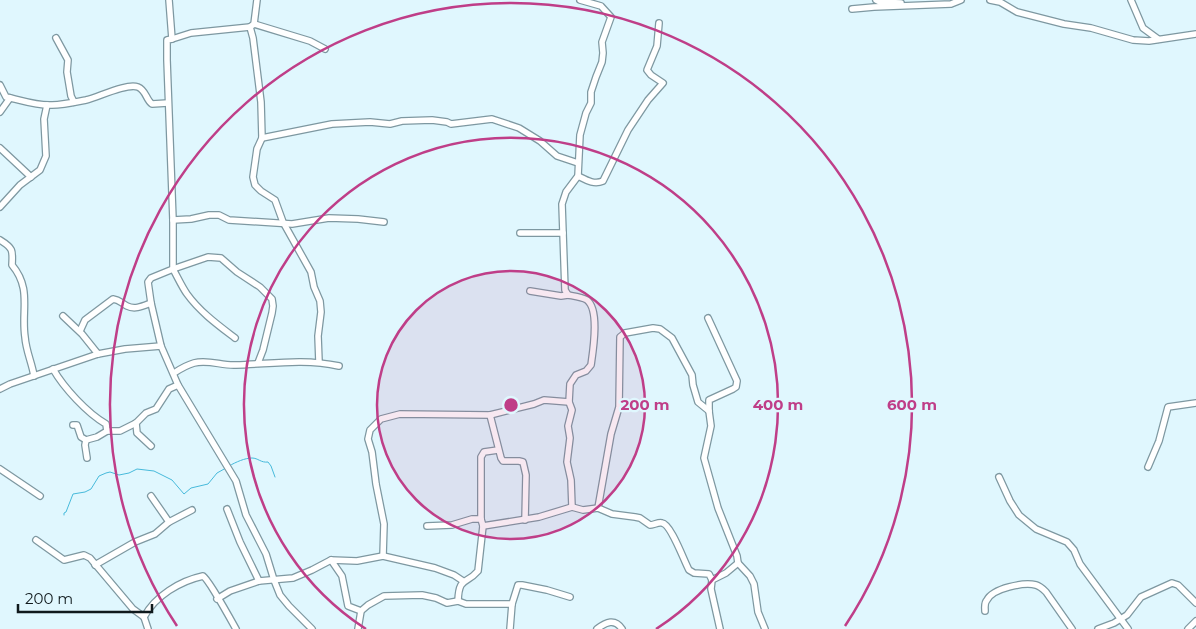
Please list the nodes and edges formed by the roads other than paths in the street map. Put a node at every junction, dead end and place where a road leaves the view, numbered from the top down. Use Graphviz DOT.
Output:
graph roads {
  1 [pos="169,0"];
  2 [pos="257,0"];
  3 [pos="580,0"];
  4 [pos="876,0"];
  5 [pos="960,0"];
  6 [pos="990,0"];
  7 [pos="1131,0"];
  8 [pos="905,6"];
  9 [pos="852,9"];
  10 [pos="659,22"];
  11 [pos="252,26"];
  12 [pos="1196,34"];
  13 [pos="56,38"];
  14 [pos="172,39"];
  15 [pos="1158,39"];
  16 [pos="325,49"];
  17 [pos="0,86"];
  18 [pos="10,98"];
  19 [pos="74,102"];
  20 [pos="168,103"];
  21 [pos="47,105"];
  22 [pos="0,112"];
  23 [pos="262,138"];
  24 [pos="0,148"];
  25 [pos="578,163"];
  26 [pos="578,176"];
  27 [pos="31,177"];
  28 [pos="0,207"];
  29 [pos="173,220"];
  30 [pos="283,222"];
  31 [pos="384,222"];
  32 [pos="520,233"];
  33 [pos="563,233"];
  34 [pos="0,240"];
  35 [pos="174,270"];
  36 [pos="530,291"];
  37 [pos="568,295"];
  38 [pos="151,304"];
  39 [pos="64,316"];
  40 [pos="708,318"];
  41 [pos="80,331"];
  42 [pos="235,338"];
  43 [pos="161,346"];
  44 [pos="98,354"];
  45 [pos="319,362"];
  46 [pos="258,363"];
  47 [pos="339,366"];
  48 [pos="54,369"];
  49 [pos="174,373"];
  50 [pos="34,376"];
  51 [pos="178,385"];
  52 [pos="0,389"];
  53 [pos="569,402"];
  54 [pos="1196,402"];
  55 [pos="708,411"];
  56 [pos="490,415"];
  57 [pos="136,423"];
  58 [pos="73,425"];
  59 [pos="107,430"];
  60 [pos="86,440"];
  61 [pos="151,446"];
  62 [pos="498,450"];
  63 [pos="87,458"];
  64 [pos="1148,467"];
  65 [pos="0,469"];
  66 [pos="999,477"];
  67 [pos="40,496"];
  68 [pos="151,496"];
  69 [pos="572,507"];
  70 [pos="598,508"];
  71 [pos="227,509"];
  72 [pos="192,510"];
  73 [pos="481,519"];
  74 [pos="526,520"];
  75 [pos="169,522"];
  76 [pos="427,526"];
  77 [pos="483,526"];
  78 [pos="36,540"];
  79 [pos="383,556"];
  80 [pos="331,560"];
  81 [pos="738,563"];
  82 [pos="94,565"];
  83 [pos="274,580"];
  84 [pos="712,580"];
  85 [pos="259,581"];
  86 [pos="463,581"];
  87 [pos="570,597"];
  88 [pos="217,598"];
  89 [pos="458,601"];
  90 [pos="1196,603"];
  91 [pos="512,604"];
  92 [pos="361,611"];
  93 [pos="985,611"];
  94 [pos="144,617"];
  95 [pos="1122,619"];
  96 [pos="1196,621"];
  97 [pos="148,629"];
  98 [pos="236,629"];
  99 [pos="312,629"];
  100 [pos="358,629"];
  101 [pos="510,629"];
  102 [pos="597,629"];
  103 [pos="622,629"];
  104 [pos="720,629"];
  105 [pos="765,629"];
  106 [pos="1072,629"];
  107 [pos="1098,629"];
  108 [pos="1128,629"];
  109 [pos="1188,629"];
  1 -- 14 [label="street"];
  2 -- 11 [label="street"];
  3 -- 25 [label="street"];
  4 -- 8 [label="street"];
  5 -- 8 [label="street"];
  6 -- 15 [label="street"];
  7 -- 15 [label="street"];
  8 -- 9 [label="street"];
  10 -- 26 [label="street"];
  11 -- 14 [label="street"];
  11 -- 16 [label="street"];
  11 -- 23 [label="street"];
  12 -- 15 [label="street"];
  13 -- 19 [label="street"];
  14 -- 20 [label="street"];
  17 -- 18 [label="street"];
  18 -- 21 [label="street"];
  18 -- 22 [label="street"];
  19 -- 20 [label="street"];
  19 -- 21 [label="street"];
  20 -- 29 [label="street"];
  21 -- 27 [label="street"];
  23 -- 25 [label="street"];
  23 -- 30 [label="street"];
  24 -- 27 [label="street"];
  25 -- 26 [label="street"];
  26 -- 33 [label="street"];
  27 -- 28 [label="street"];
  29 -- 30 [label="street"];
  29 -- 35 [label="street"];
  30 -- 31 [label="street"];
  30 -- 45 [label="street"];
  32 -- 33 [label="street"];
  33 -- 37 [label="street"];
  34 -- 50 [label="street"];
  35 -- 38 [label="street"];
  35 -- 42 [label="street"];
  35 -- 46 [label="street"];
  36 -- 37 [label="street"];
  37 -- 53 [label="street"];
  38 -- 41 [label="street"];
  38 -- 43 [label="street"];
  39 -- 41 [label="street"];
  40 -- 55 [label="street"];
  41 -- 44 [label="street"];
  43 -- 44 [label="street"];
  43 -- 49 [label="street"];
  44 -- 48 [label="street"];
  45 -- 46 [label="street"];
  45 -- 47 [label="street"];
  46 -- 49 [label="street"];
  48 -- 50 [label="street"];
  48 -- 59 [label="street"];
  49 -- 51 [label="street"];
  50 -- 52 [label="street"];
  51 -- 57 [label="street"];
  51 -- 83 [label="street"];
  53 -- 56 [label="street"];
  53 -- 69 [label="street"];
  54 -- 64 [label="street"];
  55 -- 70 [label="street"];
  55 -- 81 [label="street"];
  56 -- 62 [label="street"];
  56 -- 79 [label="street"];
  57 -- 59 [label="street"];
  57 -- 61 [label="street"];
  58 -- 60 [label="street"];
  59 -- 60 [label="street"];
  60 -- 63 [label="street"];
  62 -- 73 [label="street"];
  62 -- 74 [label="street"];
  65 -- 67 [label="street"];
  66 -- 95 [label="street"];
  68 -- 75 [label="street"];
  69 -- 70 [label="street"];
  69 -- 74 [label="street"];
  70 -- 84 [label="street"];
  71 -- 85 [label="street"];
  72 -- 75 [label="street"];
  73 -- 76 [label="street"];
  73 -- 77 [label="street"];
  74 -- 77 [label="street"];
  75 -- 82 [label="street"];
  77 -- 86 [label="street"];
  78 -- 82 [label="street"];
  79 -- 80 [label="street"];
  79 -- 86 [label="street"];
  80 -- 83 [label="street"];
  80 -- 92 [label="street"];
  81 -- 84 [label="street"];
  81 -- 105 [label="street"];
  82 -- 94 [label="street"];
  83 -- 85 [label="street"];
  83 -- 99 [label="street"];
  84 -- 104 [label="street"];
  85 -- 88 [label="street"];
  86 -- 89 [label="street"];
  87 -- 91 [label="street"];
  88 -- 94 [label="street"];
  88 -- 98 [label="street"];
  89 -- 91 [label="street"];
  89 -- 92 [label="street"];
  90 -- 95 [label="street"];
  91 -- 101 [label="street"];
  92 -- 100 [label="street"];
  93 -- 106 [label="street"];
  94 -- 97 [label="street"];
  95 -- 107 [label="street"];
  95 -- 108 [label="street"];
  96 -- 109 [label="street"];
  102 -- 103 [label="street"];
}
